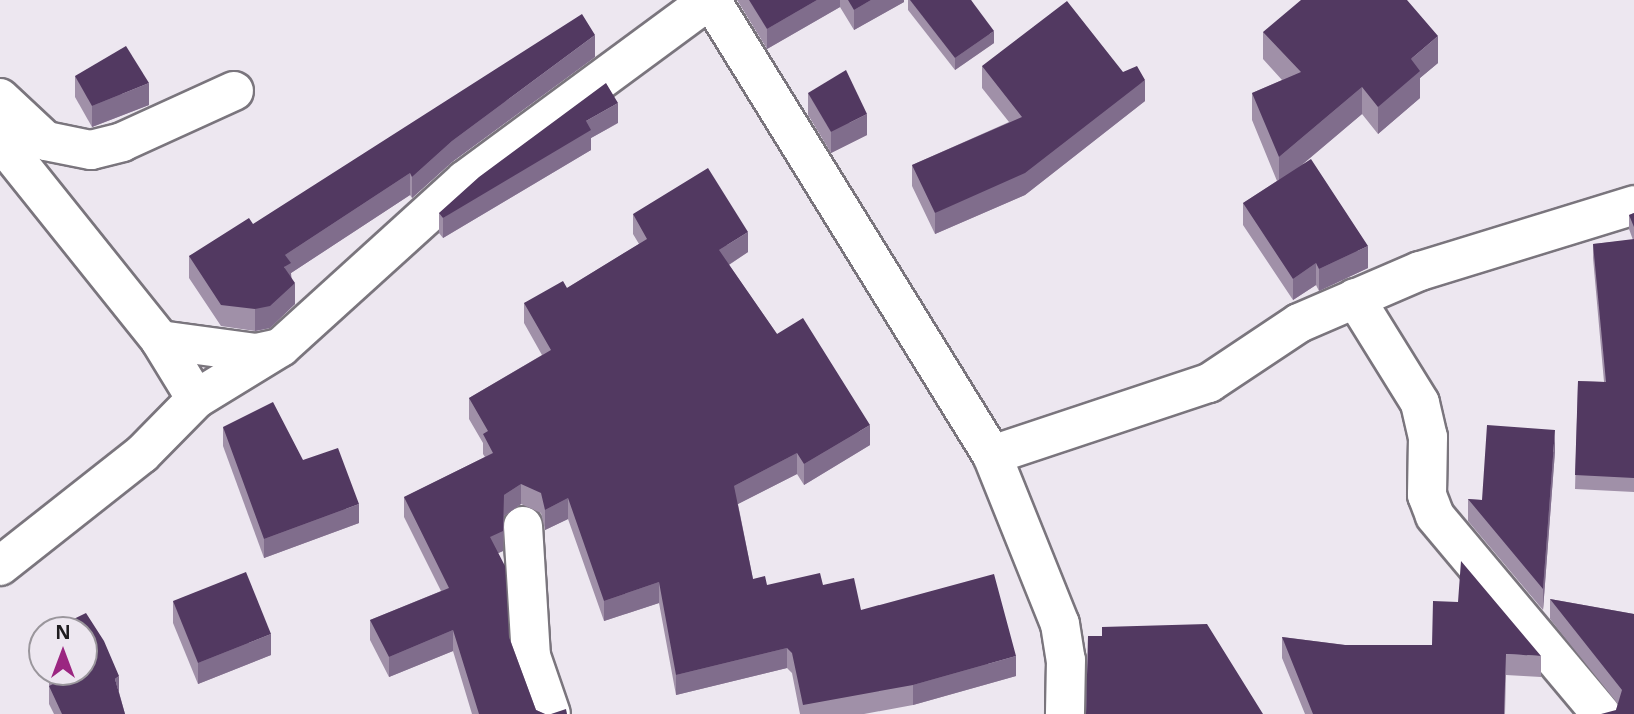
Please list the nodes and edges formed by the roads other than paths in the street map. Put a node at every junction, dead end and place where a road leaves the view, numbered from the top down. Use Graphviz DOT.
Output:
graph roads {
  1 [pos="710,0"];
  2 [pos="234,91"];
  3 [pos="0,98"];
  4 [pos="0,139"];
  5 [pos="1634,205"];
  6 [pos="1354,298"];
  7 [pos="160,340"];
  8 [pos="281,347"];
  9 [pos="196,399"];
  10 [pos="992,455"];
  11 [pos="523,526"];
  12 [pos="0,566"];
  13 [pos="551,714"];
  14 [pos="1065,714"];
  15 [pos="1601,714"];
  1 -- 8 [label="street"];
  1 -- 10 [label="street"];
  2 -- 3 [label="street"];
  4 -- 7 [label="street"];
  5 -- 6 [label="street"];
  6 -- 10 [label="street"];
  6 -- 15 [label="street"];
  7 -- 8 [label="street"];
  7 -- 9 [label="street"];
  8 -- 9 [label="street"];
  9 -- 12 [label="street"];
  10 -- 14 [label="street"];
  11 -- 13 [label="street"];
}
